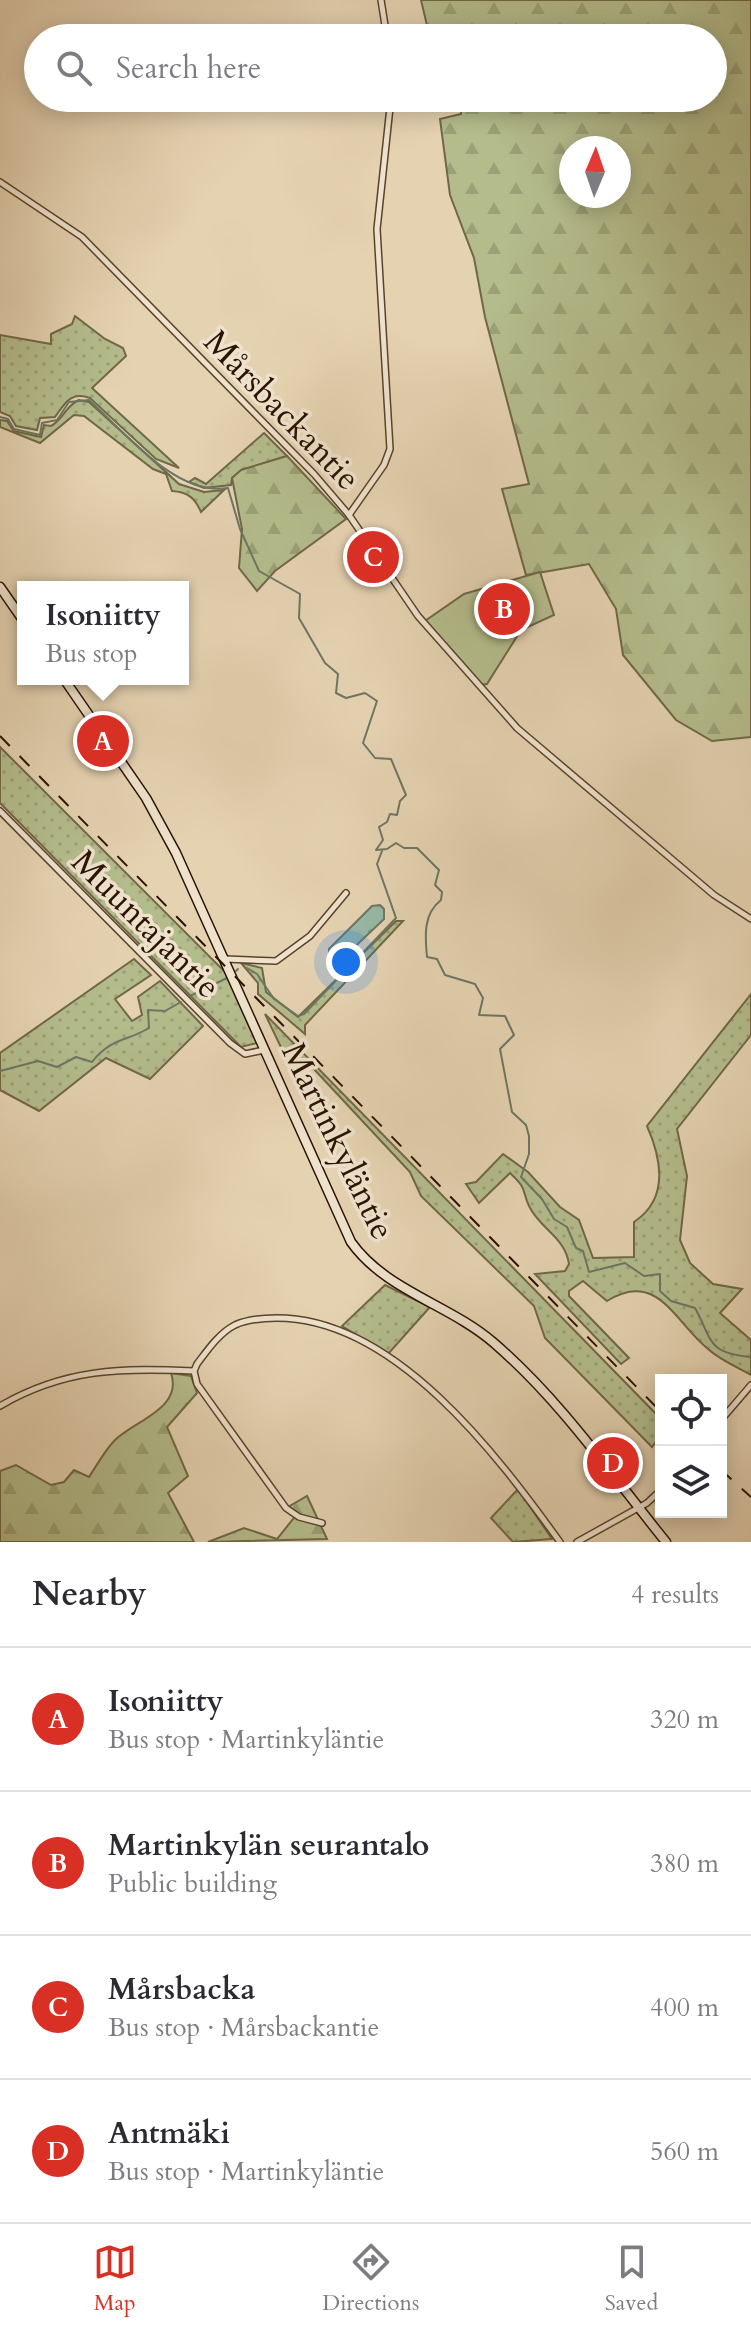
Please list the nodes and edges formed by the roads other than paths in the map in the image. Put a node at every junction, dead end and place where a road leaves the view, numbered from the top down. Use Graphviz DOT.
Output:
graph roads {
  1 [pos="381,0"];
  2 [pos="385,24"];
  3 [pos="390,112"];
  4 [pos="0,182"];
  5 [pos="349,515"];
  6 [pos="0,587"];
  7 [pos="17,611"];
  8 [pos="68,685"];
  9 [pos="0,811"];
  10 [pos="346,893"];
  11 [pos="751,919"];
  12 [pos="225,959"];
  13 [pos="265,1049"];
  14 [pos="194,1371"];
  15 [pos="751,1385"];
  16 [pos="0,1406"];
  17 [pos="727,1413"];
  18 [pos="655,1495"];
  19 [pos="639,1507"];
  20 [pos="322,1523"];
  21 [pos="560,1542"];
  22 [pos="577,1542"];
  23 [pos="666,1542"];
  1 -- 2 [label="street"];
  3 -- 5 [label="street"];
  4 -- 5 [label="street, Mårsbackantie"];
  5 -- 11 [label="street, Mårsbackantie"];
  6 -- 7 [label="street"];
  8 -- 12 [label="street, Martinkyläntie"];
  9 -- 13 [label="street, Muuntajantie"];
  10 -- 12 [label="street"];
  12 -- 13 [label="street, Martinkyläntie"];
  13 -- 19 [label="street, Martinkyläntie"];
  14 -- 16 [label="street"];
  14 -- 20 [label="street"];
  14 -- 21 [label="street"];
  15 -- 17 [label="street"];
  18 -- 19 [label="street"];
  19 -- 22 [label="street"];
  19 -- 23 [label="street, Martinkyläntie"];
}
